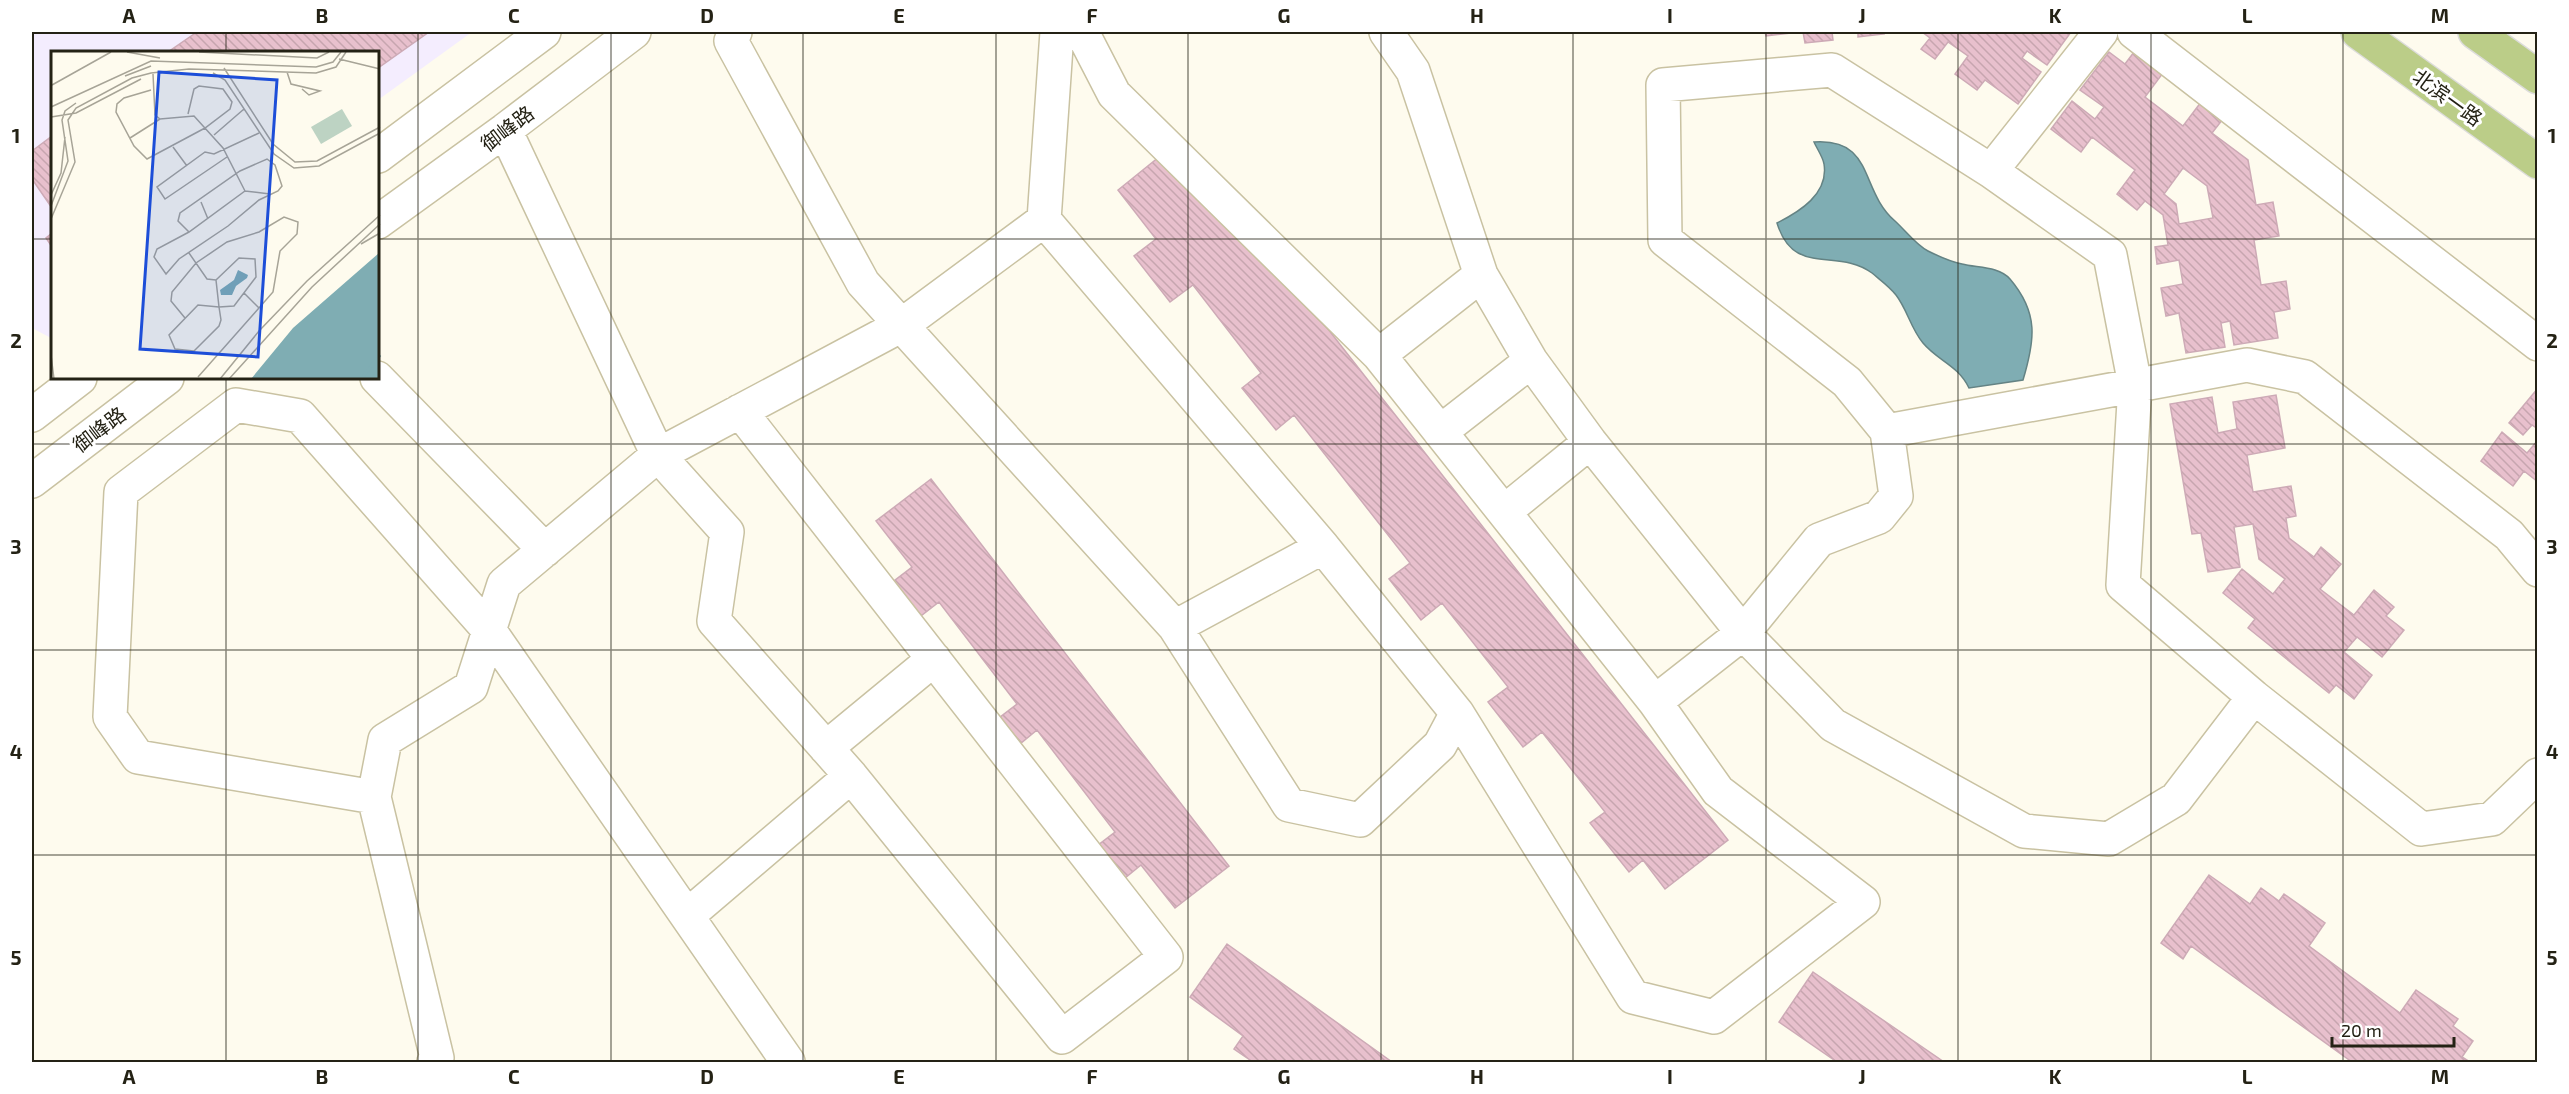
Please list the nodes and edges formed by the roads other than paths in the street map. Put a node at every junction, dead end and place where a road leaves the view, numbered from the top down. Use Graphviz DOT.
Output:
graph roads {
  1 [pos="544,32"];
  2 [pos="634,32"];
  3 [pos="735,32"];
  4 [pos="1057,32"];
  5 [pos="1082,32"];
  6 [pos="1386,32"];
  7 [pos="2101,32"];
  8 [pos="2133,32"];
  9 [pos="2358,32"];
  10 [pos="2475,32"];
  11 [pos="2538,77"];
  12 [pos="505,130"];
  13 [pos="380,155"];
  14 [pos="2538,162"];
  15 [pos="1991,171"];
  16 [pos="1044,220"];
  17 [pos="380,221"];
  18 [pos="1481,275"];
  19 [pos="902,326"];
  20 [pos="2538,344"];
  21 [pos="1379,355"];
  22 [pos="1531,361"];
  23 [pos="77,380"];
  24 [pos="164,380"];
  25 [pos="380,380"];
  26 [pos="2135,385"];
  27 [pos="740,411"];
  28 [pos="32,415"];
  29 [pos="1887,431"];
  30 [pos="1440,432"];
  31 [pos="1590,442"];
  32 [pos="658,455"];
  33 [pos="33,478"];
  34 [pos="1504,512"];
  35 [pos="1323,547"];
  36 [pos="545,550"];
  37 [pos="2538,570"];
  38 [pos="1175,627"];
  39 [pos="489,630"];
  40 [pos="1743,633"];
  41 [pos="934,659"];
  42 [pos="2253,697"];
  43 [pos="1655,702"];
  44 [pos="1457,713"];
  45 [pos="826,748"];
  46 [pos="851,776"];
  47 [pos="2538,776"];
  48 [pos="374,797"];
  49 [pos="687,916"];
  50 [pos="437,1061"];
  51 [pos="788,1062"];
  1 -- 13 [label="street"];
  2 -- 12 [label="street, 御峰路"];
  3 -- 19 [label="street"];
  4 -- 16 [label="street"];
  5 -- 21 [label="street"];
  6 -- 18 [label="street"];
  7 -- 15 [label="street"];
  8 -- 20 [label="street"];
  9 -- 14 [label="main road, 北滨一路"];
  10 -- 11 [label="main road"];
  12 -- 17 [label="street, 御峰路"];
  12 -- 32 [label="street"];
  15 -- 26 [label="street"];
  15 -- 29 [label="street"];
  16 -- 19 [label="street"];
  16 -- 35 [label="street"];
  18 -- 21 [label="street"];
  18 -- 22 [label="street"];
  19 -- 27 [label="street"];
  19 -- 38 [label="street"];
  21 -- 30 [label="street"];
  22 -- 30 [label="street"];
  22 -- 31 [label="street"];
  23 -- 28 [label="street"];
  24 -- 33 [label="street, 御峰路"];
  25 -- 36 [label="street"];
  26 -- 29 [label="street"];
  26 -- 37 [label="street"];
  26 -- 42 [label="street"];
  27 -- 32 [label="street"];
  27 -- 41 [label="street"];
  29 -- 40 [label="street"];
  30 -- 34 [label="street"];
  31 -- 34 [label="street"];
  31 -- 40 [label="street"];
  32 -- 36 [label="street"];
  32 -- 45 [label="street"];
  34 -- 43 [label="street"];
  35 -- 38 [label="street"];
  35 -- 44 [label="street"];
  36 -- 39 [label="street"];
  38 -- 44 [label="street"];
  39 -- 48 [label="street"];
  39 -- 48 [label="street"];
  39 -- 49 [label="street"];
  40 -- 42 [label="street"];
  40 -- 43 [label="street"];
  41 -- 45 [label="street"];
  41 -- 46 [label="street"];
  42 -- 47 [label="street"];
  43 -- 44 [label="street"];
  45 -- 46 [label="street"];
  46 -- 49 [label="street"];
  48 -- 50 [label="street"];
  49 -- 51 [label="street"];
}
